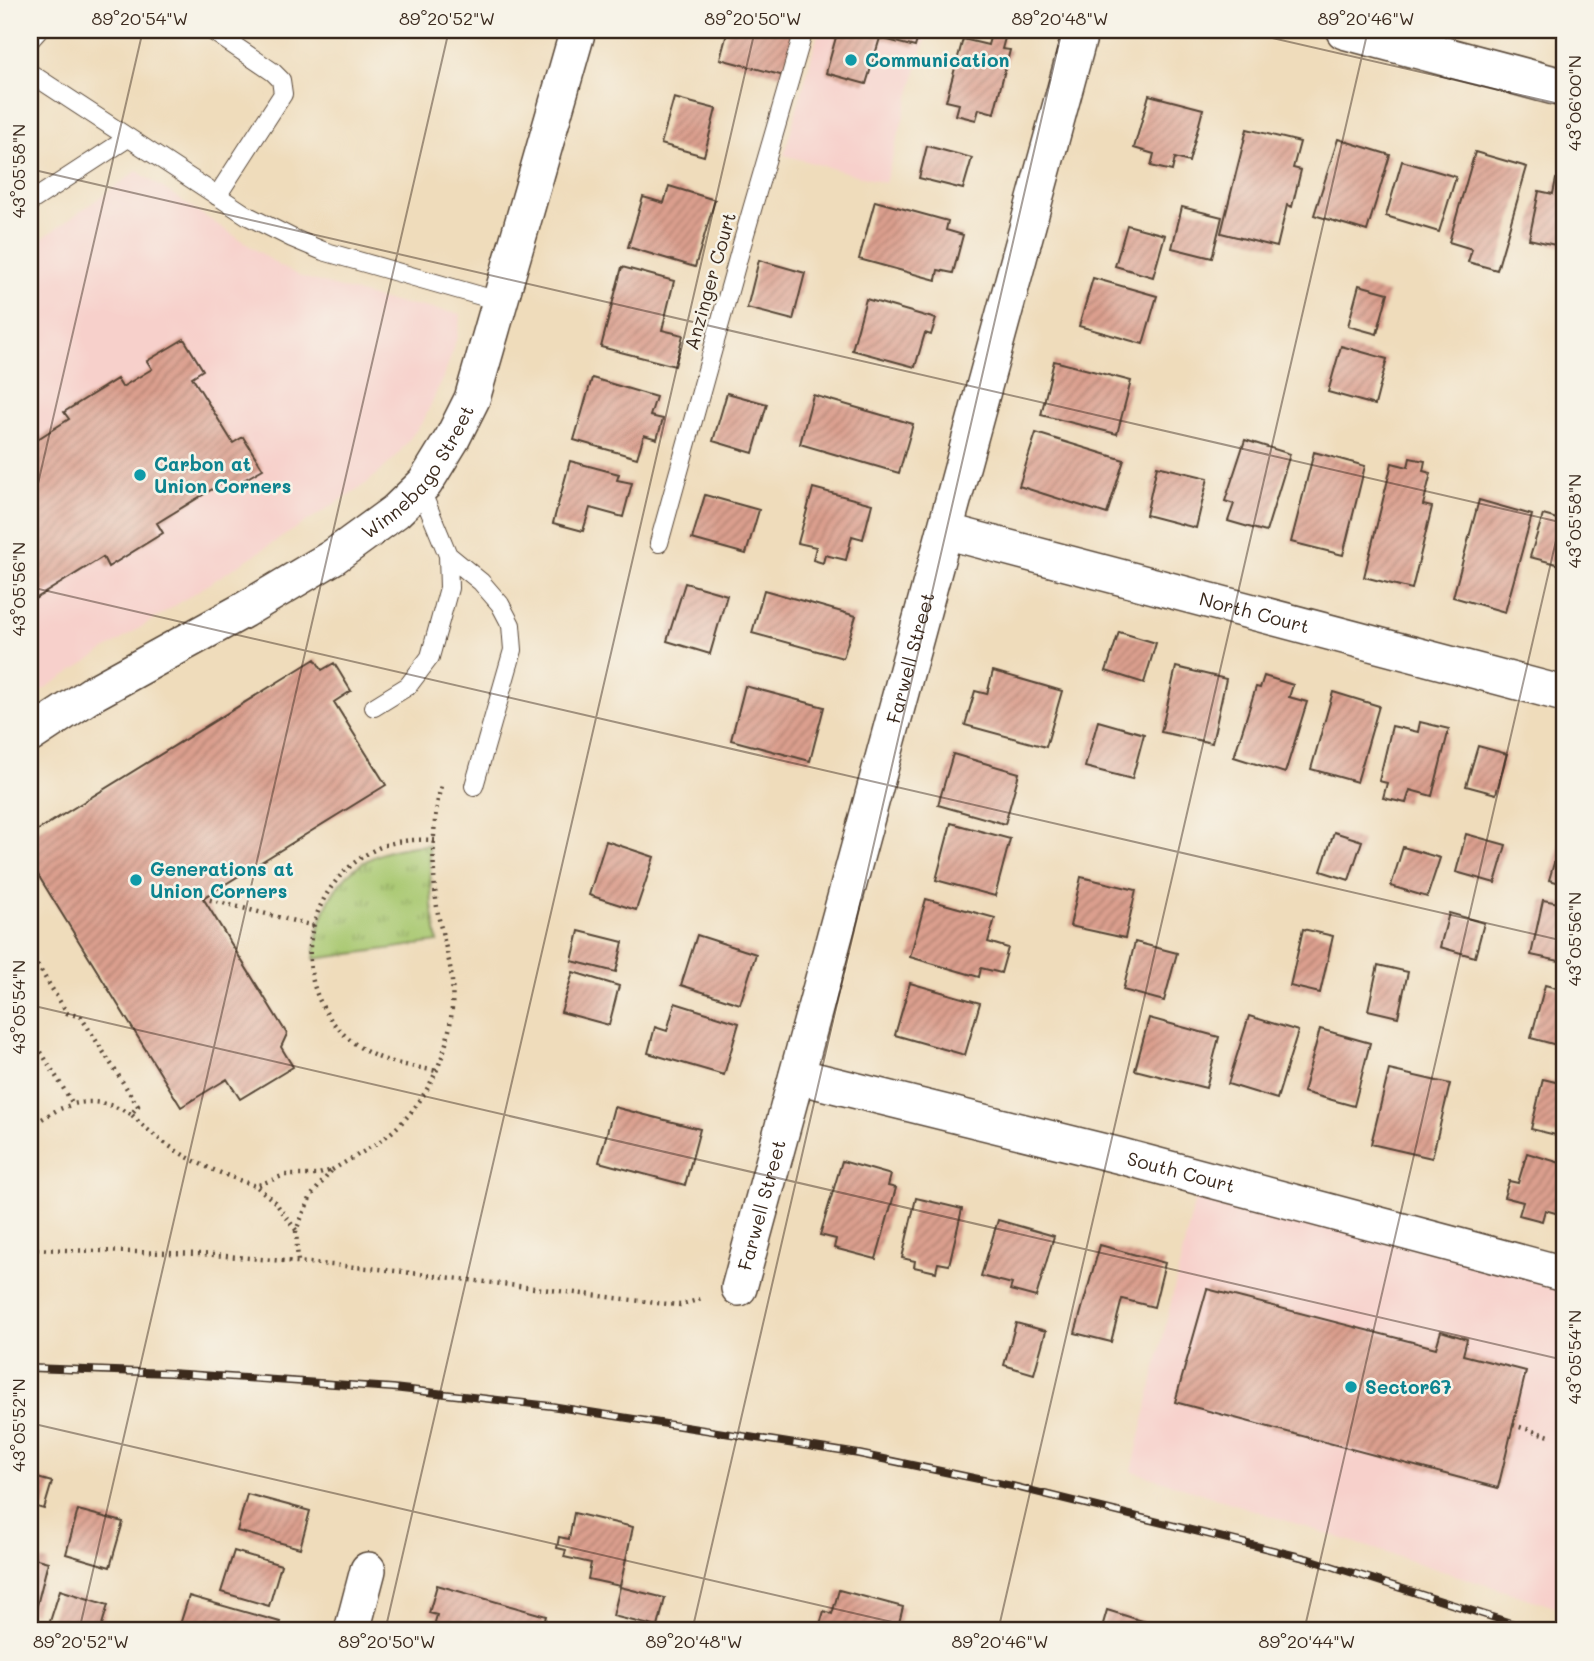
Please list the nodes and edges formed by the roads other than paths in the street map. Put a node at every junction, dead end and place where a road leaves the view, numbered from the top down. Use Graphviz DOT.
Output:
graph roads {
  1 [pos="39,30"];
  2 [pos="211,30"];
  3 [pos="578,30"];
  4 [pos="804,30"];
  5 [pos="1081,30"];
  6 [pos="1345,30"];
  7 [pos="30,40"];
  8 [pos="30,74"];
  9 [pos="1564,88"];
  10 [pos="128,138"];
  11 [pos="217,196"];
  12 [pos="30,202"];
  13 [pos="502,302"];
  14 [pos="419,488"];
  15 [pos="945,531"];
  16 [pos="659,543"];
  17 [pos="448,555"];
  18 [pos="1564,694"];
  19 [pos="374,707"];
  20 [pos="30,735"];
  21 [pos="474,786"];
  22 [pos="797,1076"];
  23 [pos="1564,1275"];
  24 [pos="739,1288"];
  25 [pos="368,1570"];
  26 [pos="352,1631"];
  1 -- 7 [label="lane"];
  2 -- 11 [label="lane"];
  3 -- 13 [label="street, Winnebago Street"];
  4 -- 16 [label="lane, Anzinger Court"];
  5 -- 15 [label="street, Farwell Street"];
  6 -- 9 [label="street"];
  8 -- 10 [label="lane"];
  10 -- 11 [label="lane"];
  10 -- 12 [label="lane"];
  11 -- 13 [label="lane"];
  13 -- 14 [label="street, Winnebago Street"];
  14 -- 17 [label="lane"];
  14 -- 20 [label="street, Winnebago Street"];
  15 -- 18 [label="street, North Court"];
  15 -- 22 [label="street, Farwell Street"];
  17 -- 19 [label="lane"];
  17 -- 21 [label="lane"];
  22 -- 23 [label="street, South Court"];
  22 -- 24 [label="street, Farwell Street"];
  25 -- 26 [label="street"];
}
